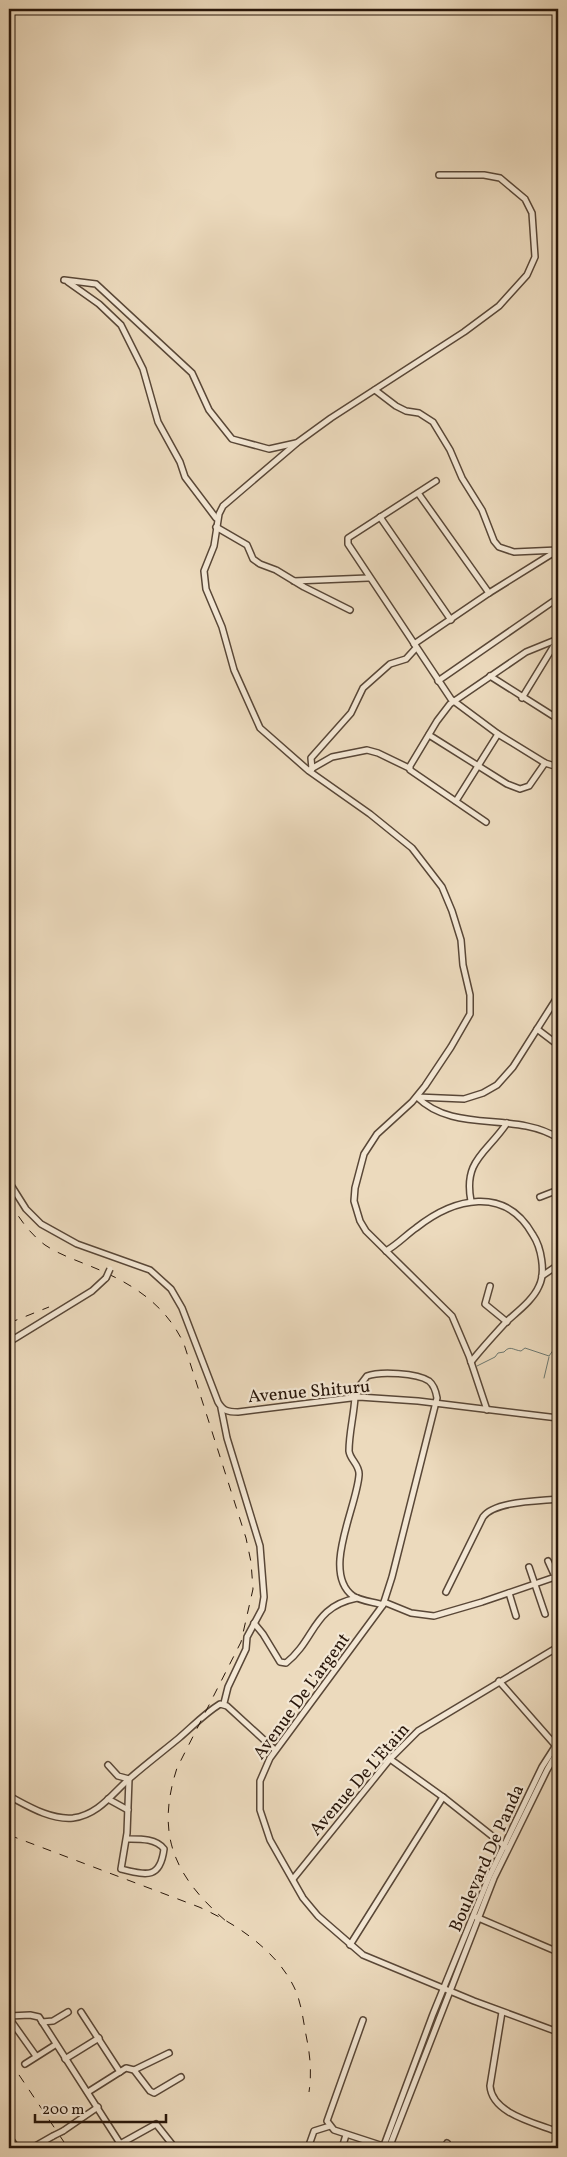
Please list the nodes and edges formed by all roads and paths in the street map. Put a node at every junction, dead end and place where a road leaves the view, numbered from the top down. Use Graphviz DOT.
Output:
graph roads {
  1 [pos="439,175"];
  2 [pos="375,390"];
  3 [pos="298,442"];
  4 [pos="436,481"];
  5 [pos="418,493"];
  6 [pos="380,517"];
  7 [pos="216,518"];
  8 [pos="216,527"];
  9 [pos="368,578"];
  10 [pos="294,581"];
  11 [pos="489,593"];
  12 [pos="558,598"];
  13 [pos="350,610"];
  14 [pos="451,620"];
  15 [pos="558,639"];
  16 [pos="415,646"];
  17 [pos="490,676"];
  18 [pos="438,681"];
  19 [pos="522,698"];
  20 [pos="455,701"];
  21 [pos="558,719"];
  22 [pos="498,734"];
  23 [pos="429,735"];
  24 [pos="545,763"];
  25 [pos="478,766"];
  26 [pos="558,767"];
  27 [pos="409,768"];
  28 [pos="310,770"];
  29 [pos="456,801"];
  30 [pos="486,822"];
  31 [pos="558,996"];
  32 [pos="537,1029"];
  33 [pos="558,1045"];
  34 [pos="417,1097"];
  35 [pos="507,1123"];
  36 [pos="558,1138"];
  37 [pos="9,1182"];
  38 [pos="558,1190"];
  39 [pos="540,1197"];
  40 [pos="471,1201"];
  41 [pos="386,1251"];
  42 [pos="116,1259"];
  43 [pos="558,1265"];
  44 [pos="542,1276"];
  45 [pos="490,1286"];
  46 [pos="507,1322"];
  47 [pos="9,1342"];
  48 [pos="471,1362"];
  49 [pos="353,1397"];
  50 [pos="437,1404"];
  51 [pos="221,1408"];
  52 [pos="487,1410"];
  53 [pos="558,1418"];
  54 [pos="558,1436"];
  55 [pos="556,1446"];
  56 [pos="558,1499"];
  57 [pos="548,1561"];
  58 [pos="529,1567"];
  59 [pos="557,1576"];
  60 [pos="558,1583"];
  61 [pos="535,1584"];
  62 [pos="446,1592"];
  63 [pos="509,1593"];
  64 [pos="357,1598"];
  65 [pos="383,1603"];
  66 [pos="546,1614"];
  67 [pos="516,1616"];
  68 [pos="254,1623"];
  69 [pos="557,1649"];
  70 [pos="499,1681"];
  71 [pos="224,1703"];
  72 [pos="557,1747"];
  73 [pos="275,1750"];
  74 [pos="390,1759"];
  75 [pos="108,1765"];
  76 [pos="129,1779"];
  77 [pos="9,1796"];
  78 [pos="442,1797"];
  79 [pos="108,1799"];
  80 [pos="128,1810"];
  81 [pos="126,1839"];
  82 [pos="506,1847"];
  83 [pos="293,1878"];
  84 [pos="476,1917"];
  85 [pos="350,1945"];
  86 [pos="558,1952"];
  87 [pos="446,1989"];
  88 [pos="68,2012"];
  89 [pos="81,2012"];
  90 [pos="502,2012"];
  91 [pos="9,2017"];
  92 [pos="363,2020"];
  93 [pos="42,2022"];
  94 [pos="558,2032"];
  95 [pos="99,2038"];
  96 [pos="55,2045"];
  97 [pos="169,2053"];
  98 [pos="36,2056"];
  99 [pos="65,2059"];
  100 [pos="25,2064"];
  101 [pos="134,2070"];
  102 [pos="120,2072"];
  103 [pos="181,2077"];
  104 [pos="88,2092"];
  105 [pos="98,2107"];
  106 [pos="330,2126"];
  107 [pos="558,2131"];
  108 [pos="346,2135"];
  109 [pos="9,2137"];
  110 [pos="122,2146"];
  111 [pos="17,2148"];
  112 [pos="32,2148"];
  113 [pos="175,2148"];
  114 [pos="308,2148"];
  115 [pos="342,2148"];
  116 [pos="385,2148"];
  1 -- 2 [label="street"];
  2 -- 3 [label="street"];
  2 -- 11 [label="street"];
  3 -- 7 [label="street"];
  3 -- 8 [label="street"];
  4 -- 5 [label="street"];
  5 -- 6 [label="street"];
  5 -- 11 [label="street"];
  6 -- 9 [label="street"];
  6 -- 14 [label="street"];
  8 -- 10 [label="street"];
  8 -- 28 [label="street"];
  9 -- 10 [label="street"];
  9 -- 16 [label="street"];
  10 -- 13 [label="street"];
  11 -- 14 [label="street"];
  12 -- 18 [label="street"];
  14 -- 16 [label="street"];
  15 -- 17 [label="street"];
  15 -- 19 [label="street"];
  16 -- 18 [label="street"];
  16 -- 28 [label="street"];
  17 -- 19 [label="street"];
  17 -- 20 [label="street"];
  18 -- 20 [label="street"];
  19 -- 21 [label="street"];
  20 -- 22 [label="street"];
  20 -- 23 [label="street"];
  22 -- 24 [label="street"];
  22 -- 25 [label="street"];
  23 -- 25 [label="street"];
  23 -- 27 [label="street"];
  24 -- 25 [label="street"];
  24 -- 26 [label="street"];
  25 -- 29 [label="street"];
  27 -- 28 [label="street"];
  27 -- 29 [label="street"];
  28 -- 34 [label="street"];
  29 -- 30 [label="street"];
  31 -- 32 [label="street"];
  32 -- 33 [label="street"];
  32 -- 34 [label="street"];
  34 -- 35 [label="street"];
  34 -- 41 [label="street"];
  35 -- 36 [label="street"];
  35 -- 40 [label="street"];
  37 -- 42 [label="street"];
  38 -- 39 [label="street"];
  40 -- 41 [label="street"];
  40 -- 44 [label="street"];
  41 -- 48 [label="street"];
  42 -- 47 [label="street, bridge"];
  42 -- 51 [label="street"];
  43 -- 44 [label="street"];
  44 -- 46 [label="street"];
  45 -- 46 [label="street"];
  46 -- 48 [label="street"];
  48 -- 52 [label="street"];
  49 -- 50 [label="street, Avenue Shituru"];
  49 -- 50 [label="street"];
  49 -- 51 [label="street, Avenue Shituru"];
  49 -- 64 [label="street"];
  50 -- 52 [label="street, Avenue Shituru"];
  50 -- 65 [label="street, Avenue De L'argent"];
  51 -- 68 [label="street"];
  52 -- 53 [label="street, Avenue Shituru"];
  54 -- 55 [label="street"];
  56 -- 62 [label="street"];
  57 -- 59 [label="street"];
  58 -- 61 [label="street"];
  59 -- 60 [label="street"];
  59 -- 61 [label="street"];
  61 -- 63 [label="street"];
  61 -- 66 [label="street"];
  63 -- 65 [label="street"];
  63 -- 67 [label="street"];
  64 -- 65 [label="street"];
  64 -- 68 [label="street"];
  65 -- 73 [label="street, Avenue De L'argent"];
  68 -- 71 [label="street"];
  69 -- 70 [label="street, Avenue De L'Etain"];
  70 -- 72 [label="street"];
  70 -- 74 [label="street, Avenue De L'Etain"];
  71 -- 73 [label="street"];
  71 -- 76 [label="street"];
  72 -- 82 [label="street, Boulevard De Panda"];
  73 -- 83 [label="street, Avenue De L'argent"];
  74 -- 78 [label="street"];
  74 -- 83 [label="street, Avenue De L'Etain"];
  75 -- 76 [label="street"];
  76 -- 79 [label="street"];
  76 -- 80 [label="street"];
  77 -- 79 [label="street"];
  78 -- 82 [label="street"];
  78 -- 85 [label="street"];
  79 -- 80 [label="street"];
  80 -- 81 [label="street"];
  81 -- 81 [label="street"];
  82 -- 84 [label="street, Boulevard De Panda"];
  83 -- 85 [label="street, Avenue De L'argent"];
  84 -- 86 [label="street"];
  84 -- 87 [label="street, Boulevard De Panda"];
  85 -- 87 [label="street, Avenue De L'argent"];
  87 -- 90 [label="street, Avenue De L'argent"];
  87 -- 116 [label="street, Boulevard De Panda"];
  88 -- 93 [label="street"];
  89 -- 95 [label="street"];
  90 -- 94 [label="street, Avenue De L'argent"];
  90 -- 107 [label="street"];
  91 -- 93 [label="street"];
  91 -- 98 [label="street"];
  92 -- 106 [label="street"];
  93 -- 96 [label="street"];
  95 -- 99 [label="street"];
  95 -- 102 [label="street"];
  96 -- 98 [label="street"];
  96 -- 99 [label="street"];
  97 -- 101 [label="street"];
  98 -- 100 [label="street"];
  99 -- 104 [label="street"];
  101 -- 102 [label="street"];
  101 -- 103 [label="street"];
  102 -- 104 [label="street"];
  104 -- 105 [label="street"];
  105 -- 110 [label="street"];
  105 -- 112 [label="street, bridge"];
  106 -- 108 [label="street"];
  106 -- 114 [label="street"];
  108 -- 115 [label="street"];
  108 -- 116 [label="street"];
  109 -- 111 [label="street"];
  110 -- 113 [label="street"];
}
